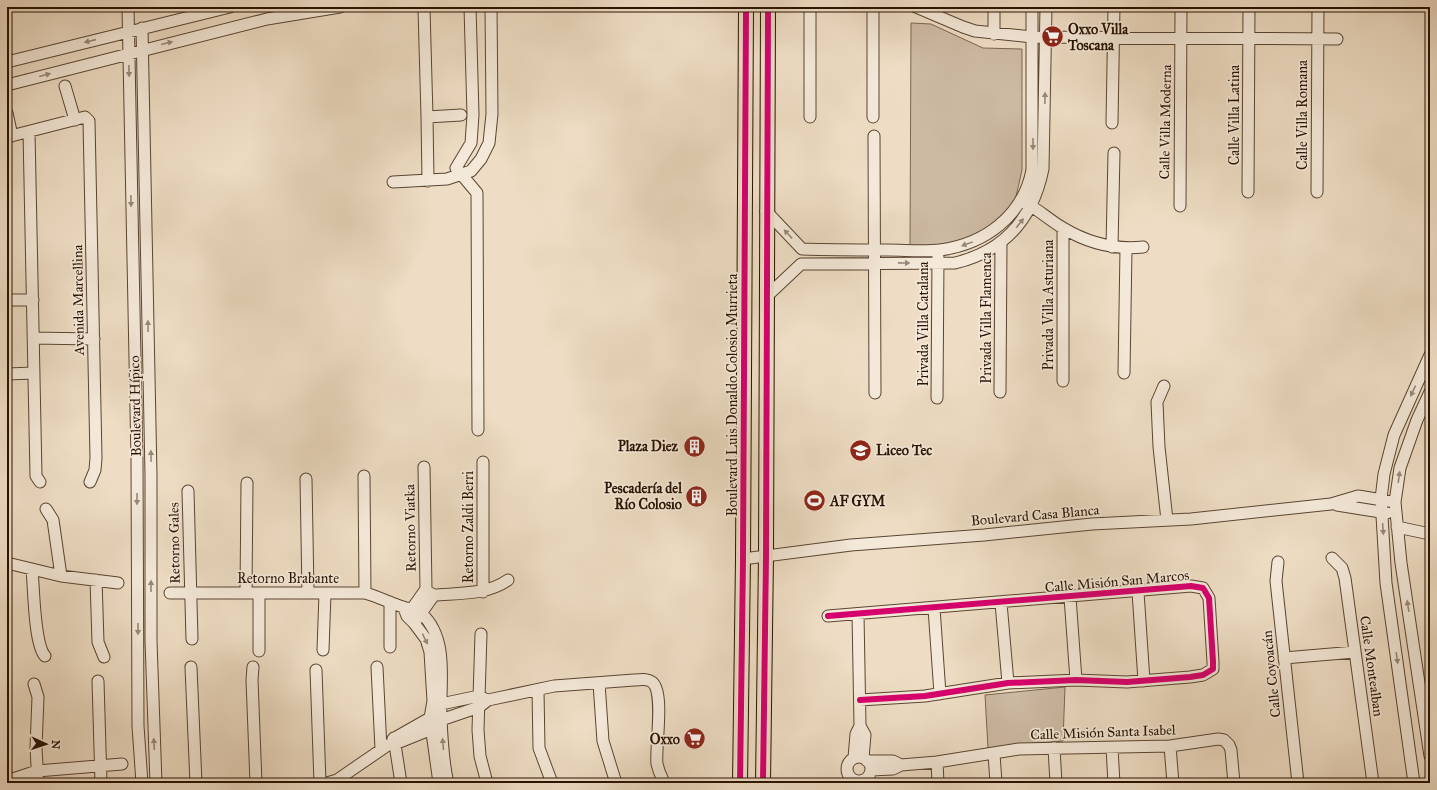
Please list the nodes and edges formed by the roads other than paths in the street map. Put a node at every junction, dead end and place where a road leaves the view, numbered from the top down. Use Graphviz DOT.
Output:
graph roads {
  1 [pos="128,7"];
  2 [pos="230,7"];
  3 [pos="340,7"];
  4 [pos="470,7"];
  5 [pos="491,7"];
  6 [pos="768,7"];
  7 [pos="810,7"];
  8 [pos="873,7"];
  9 [pos="916,7"];
  10 [pos="994,7"];
  11 [pos="1032,7"];
  12 [pos="1046,7"];
  13 [pos="1114,7"];
  14 [pos="1181,7"];
  15 [pos="1249,7"];
  16 [pos="1318,7"];
  17 [pos="424,8"];
  18 [pos="744,10"];
  19 [pos="930,10"];
  20 [pos="142,28"];
  21 [pos="128,32"];
  22 [pos="994,34"];
  23 [pos="1032,37"];
  24 [pos="1046,37"];
  25 [pos="1113,38"];
  26 [pos="1181,38"];
  27 [pos="1249,38"];
  28 [pos="1317,38"];
  29 [pos="1338,39"];
  30 [pos="142,49"];
  31 [pos="129,53"];
  32 [pos="7,62"];
  33 [pos="7,85"];
  34 [pos="65,86"];
  35 [pos="746,106"];
  36 [pos="767,106"];
  37 [pos="7,114"];
  38 [pos="461,115"];
  39 [pos="427,117"];
  40 [pos="810,117"];
  41 [pos="873,117"];
  42 [pos="80,119"];
  43 [pos="1112,123"];
  44 [pos="29,132"];
  45 [pos="874,136"];
  46 [pos="10,137"];
  47 [pos="1114,153"];
  48 [pos="461,175"];
  49 [pos="428,181"];
  50 [pos="393,182"];
  51 [pos="1248,192"];
  52 [pos="1317,192"];
  53 [pos="1026,203"];
  54 [pos="1180,206"];
  55 [pos="766,211"];
  56 [pos="1063,228"];
  57 [pos="1001,244"];
  58 [pos="1112,247"];
  59 [pos="1143,247"];
  60 [pos="1126,248"];
  61 [pos="802,249"];
  62 [pos="834,250"];
  63 [pos="874,250"];
  64 [pos="938,250"];
  65 [pos="834,263"];
  66 [pos="875,263"];
  67 [pos="801,264"];
  68 [pos="938,264"];
  69 [pos="766,297"];
  70 [pos="7,300"];
  71 [pos="33,300"];
  72 [pos="34,338"];
  73 [pos="94,339"];
  74 [pos="1430,355"];
  75 [pos="34,373"];
  76 [pos="1124,373"];
  77 [pos="7,374"];
  78 [pos="1063,381"];
  79 [pos="1164,386"];
  80 [pos="1000,392"];
  81 [pos="1430,392"];
  82 [pos="875,393"];
  83 [pos="937,398"];
  84 [pos="478,430"];
  85 [pos="483,462"];
  86 [pos="424,467"];
  87 [pos="364,476"];
  88 [pos="306,478"];
  89 [pos="40,482"];
  90 [pos="90,482"];
  91 [pos="247,483"];
  92 [pos="188,491"];
  93 [pos="1381,499"];
  94 [pos="1396,502"];
  95 [pos="1331,504"];
  96 [pos="46,509"];
  97 [pos="1382,512"];
  98 [pos="1396,514"];
  99 [pos="1167,520"];
  100 [pos="1397,528"];
  101 [pos="1430,534"];
  102 [pos="766,556"];
  103 [pos="1332,558"];
  104 [pos="743,559"];
  105 [pos="1278,562"];
  106 [pos="7,563"];
  107 [pos="32,570"];
  108 [pos="61,576"];
  109 [pos="96,580"];
  110 [pos="508,580"];
  111 [pos="118,583"];
  112 [pos="430,592"];
  113 [pos="483,592"];
  114 [pos="1138,592"];
  115 [pos="170,593"];
  116 [pos="246,593"];
  117 [pos="260,593"];
  118 [pos="308,593"];
  119 [pos="324,593"];
  120 [pos="365,593"];
  121 [pos="190,594"];
  122 [pos="1070,597"];
  123 [pos="138,602"];
  124 [pos="151,602"];
  125 [pos="390,602"];
  126 [pos="1001,603"];
  127 [pos="934,608"];
  128 [pos="412,614"];
  129 [pos="858,614"];
  130 [pos="828,616"];
  131 [pos="481,634"];
  132 [pos="192,638"];
  133 [pos="390,647"];
  134 [pos="324,650"];
  135 [pos="259,651"];
  136 [pos="1355,652"];
  137 [pos="45,656"];
  138 [pos="104,657"];
  139 [pos="1284,658"];
  140 [pos="191,667"];
  141 [pos="253,667"];
  142 [pos="377,667"];
  143 [pos="316,670"];
  144 [pos="1076,680"];
  145 [pos="98,681"];
  146 [pos="1144,681"];
  147 [pos="599,683"];
  148 [pos="1008,683"];
  149 [pos="34,684"];
  150 [pos="538,690"];
  151 [pos="940,694"];
  152 [pos="860,700"];
  153 [pos="482,701"];
  154 [pos="441,704"];
  155 [pos="434,722"];
  156 [pos="390,744"];
  157 [pos="1170,746"];
  158 [pos="1054,748"];
  159 [pos="1112,748"];
  160 [pos="994,754"];
  161 [pos="1430,756"];
  162 [pos="864,762"];
  163 [pos="937,762"];
  164 [pos="122,764"];
  165 [pos="100,765"];
  166 [pos="37,771"];
  167 [pos="662,778"];
  168 [pos="7,781"];
  169 [pos="851,781"];
  170 [pos="334,782"];
  171 [pos="38,783"];
  172 [pos="102,783"];
  173 [pos="142,783"];
  174 [pos="156,783"];
  175 [pos="196,783"];
  176 [pos="256,783"];
  177 [pos="320,783"];
  178 [pos="402,783"];
  179 [pos="439,783"];
  180 [pos="448,783"];
  181 [pos="487,783"];
  182 [pos="552,783"];
  183 [pos="616,783"];
  184 [pos="740,783"];
  185 [pos="763,783"];
  186 [pos="938,783"];
  187 [pos="996,783"];
  188 [pos="1056,783"];
  189 [pos="1114,783"];
  190 [pos="1173,783"];
  191 [pos="1234,783"];
  192 [pos="1298,783"];
  193 [pos="1373,783"];
  194 [pos="1414,783"];
  1 -- 21 [label="street, Boulevard Hípico"];
  2 -- 20 [label="street"];
  30 -- 3 [label="street, one-way"];
  4 -- 48 [label="street"];
  5 -- 48 [label="street"];
  6 -- 36 [label="main road"];
  7 -- 40 [label="street"];
  8 -- 41 [label="street"];
  9 -- 19 [label="street"];
  10 -- 22 [label="street"];
  11 -- 23 [label="street"];
  12 -- 24 [label="street"];
  13 -- 25 [label="street"];
  14 -- 26 [label="street, Calle Villa Moderna"];
  15 -- 27 [label="street, Calle Villa Latina"];
  16 -- 28 [label="street, Calle Villa Romana"];
  17 -- 39 [label="street"];
  18 -- 35 [label="main road, Boulevard Luis Donaldo Colosio Murrieta"];
  19 -- 22 [label="street"];
  20 -- 21 [label="street"];
  20 -- 30 [label="street, Boulevard Hípico"];
  21 -- 31 [label="street, Boulevard Hípico"];
  21 -- 32 [label="street, one-way"];
  22 -- 23 [label="street"];
  23 -- 24 [label="street"];
  23 -- 53 [label="street, one-way"];
  24 -- 25 [label="street"];
  53 -- 24 [label="street, one-way"];
  25 -- 26 [label="street"];
  25 -- 43 [label="street"];
  26 -- 27 [label="street"];
  26 -- 54 [label="street, Calle Villa Moderna"];
  27 -- 28 [label="street"];
  27 -- 51 [label="street, Calle Villa Latina"];
  28 -- 29 [label="street"];
  28 -- 52 [label="street, Calle Villa Romana"];
  30 -- 31 [label="street"];
  124 -- 30 [label="street, Boulevard Hípico, one-way"];
  33 -- 31 [label="street, one-way"];
  31 -- 123 [label="street, Boulevard Hípico, one-way"];
  34 -- 42 [label="street, Avenida Marcellina"];
  35 -- 36 [label="main road"];
  35 -- 104 [label="main road, Boulevard Luis Donaldo Colosio Murrieta"];
  36 -- 55 [label="main road"];
  37 -- 46 [label="street"];
  38 -- 39 [label="street"];
  39 -- 49 [label="street"];
  42 -- 44 [label="street"];
  42 -- 73 [label="street, Avenida Marcellina"];
  44 -- 46 [label="street"];
  44 -- 71 [label="street"];
  45 -- 63 [label="street"];
  47 -- 58 [label="street"];
  48 -- 49 [label="street"];
  48 -- 84 [label="street"];
  49 -- 50 [label="street"];
  53 -- 56 [label="street"];
  57 -- 53 [label="street, one-way"];
  53 -- 64 [label="street, one-way"];
  61 -- 55 [label="street, one-way"];
  55 -- 69 [label="main road"];
  56 -- 58 [label="street"];
  56 -- 78 [label="street, Privada Villa Asturiana"];
  57 -- 68 [label="street"];
  57 -- 80 [label="street, Privada Villa Flamenca"];
  58 -- 60 [label="street"];
  59 -- 60 [label="street"];
  60 -- 76 [label="street"];
  61 -- 62 [label="street"];
  61 -- 67 [label="street"];
  62 -- 63 [label="street"];
  62 -- 65 [label="street"];
  63 -- 64 [label="street"];
  63 -- 66 [label="street"];
  64 -- 68 [label="street, Privada Villa Catalana"];
  65 -- 66 [label="street"];
  65 -- 67 [label="street"];
  66 -- 68 [label="street, one-way"];
  66 -- 82 [label="street"];
  67 -- 69 [label="street"];
  68 -- 83 [label="street, Privada Villa Catalana"];
  69 -- 102 [label="main road"];
  70 -- 71 [label="street"];
  71 -- 72 [label="street"];
  72 -- 73 [label="street"];
  72 -- 75 [label="street"];
  73 -- 90 [label="street, Avenida Marcellina"];
  74 -- 93 [label="street, one-way"];
  75 -- 77 [label="street"];
  75 -- 89 [label="street"];
  79 -- 99 [label="street"];
  94 -- 81 [label="street, one-way"];
  85 -- 113 [label="street, Retorno Zaldi Berri"];
  86 -- 112 [label="street, Retorno Viatka"];
  87 -- 120 [label="street"];
  88 -- 118 [label="street"];
  91 -- 116 [label="street"];
  92 -- 121 [label="street, Retorno Gales"];
  93 -- 94 [label="street, Boulevard Casa Blanca"];
  93 -- 95 [label="street, Boulevard Casa Blanca"];
  93 -- 97 [label="street"];
  94 -- 98 [label="street"];
  95 -- 97 [label="street, Boulevard Casa Blanca"];
  95 -- 99 [label="street, Boulevard Casa Blanca"];
  96 -- 108 [label="street"];
  97 -- 98 [label="street, Boulevard Casa Blanca"];
  97 -- 194 [label="street, one-way"];
  98 -- 100 [label="street"];
  99 -- 102 [label="street, Boulevard Casa Blanca"];
  100 -- 101 [label="street"];
  161 -- 100 [label="street, one-way"];
  102 -- 104 [label="street, Boulevard Casa Blanca"];
  102 -- 185 [label="main road"];
  103 -- 136 [label="street, Calle Montealban"];
  104 -- 184 [label="main road, Boulevard Luis Donaldo Colosio Murrieta"];
  105 -- 139 [label="street, Calle Coyoacán"];
  106 -- 107 [label="street"];
  107 -- 108 [label="street"];
  107 -- 137 [label="street"];
  108 -- 109 [label="street"];
  109 -- 111 [label="street"];
  109 -- 138 [label="street"];
  110 -- 113 [label="street"];
  112 -- 113 [label="street"];
  112 -- 128 [label="street"];
  114 -- 122 [label="street, Calle Misión San Marcos"];
  114 -- 146 [label="street"];
  114 -- 146 [label="street, Calle Misión San Marcos"];
  115 -- 121 [label="street, Retorno Brabante"];
  116 -- 117 [label="street, Retorno Brabante"];
  116 -- 121 [label="street, Retorno Brabante"];
  117 -- 118 [label="street, Retorno Brabante"];
  117 -- 135 [label="street"];
  118 -- 119 [label="street, Retorno Brabante"];
  119 -- 120 [label="street, Retorno Brabante"];
  119 -- 134 [label="street"];
  120 -- 125 [label="street, Retorno Brabante"];
  121 -- 132 [label="street, Retorno Gales"];
  122 -- 126 [label="street, Calle Misión San Marcos"];
  122 -- 144 [label="street"];
  123 -- 124 [label="street"];
  123 -- 173 [label="street, Boulevard Hípico, one-way"];
  174 -- 124 [label="street, Boulevard Hípico, one-way"];
  125 -- 128 [label="street, Retorno Brabante"];
  125 -- 133 [label="street"];
  126 -- 127 [label="street, Calle Misión San Marcos"];
  126 -- 148 [label="street"];
  127 -- 129 [label="street, Calle Misión San Marcos"];
  127 -- 151 [label="street"];
  128 -- 154 [label="street"];
  128 -- 155 [label="street, one-way"];
  129 -- 130 [label="street, Calle Misión San Marcos"];
  129 -- 152 [label="street"];
  131 -- 153 [label="street"];
  136 -- 139 [label="street"];
  136 -- 193 [label="street, Calle Montealban"];
  139 -- 192 [label="street, Calle Coyoacán"];
  140 -- 175 [label="street"];
  141 -- 176 [label="street"];
  142 -- 156 [label="street"];
  143 -- 177 [label="street"];
  144 -- 146 [label="street, Calle Misión San Marcos"];
  144 -- 148 [label="street, Calle Misión San Marcos"];
  145 -- 165 [label="street"];
  147 -- 150 [label="street"];
  147 -- 167 [label="street"];
  147 -- 183 [label="street"];
  148 -- 151 [label="street, Calle Misión San Marcos"];
  149 -- 166 [label="street"];
  150 -- 153 [label="street"];
  150 -- 182 [label="street"];
  151 -- 152 [label="street, Calle Misión San Marcos"];
  152 -- 162 [label="street"];
  153 -- 154 [label="street"];
  153 -- 155 [label="street"];
  153 -- 181 [label="street"];
  154 -- 155 [label="street"];
  155 -- 156 [label="street"];
  155 -- 179 [label="street"];
  180 -- 155 [label="street, one-way"];
  156 -- 170 [label="street"];
  156 -- 178 [label="street"];
  157 -- 159 [label="street, Calle Misión Santa Isabel"];
  157 -- 190 [label="street"];
  157 -- 191 [label="street, Calle Misión Santa Isabel"];
  158 -- 159 [label="street, Calle Misión Santa Isabel"];
  158 -- 160 [label="street, Calle Misión Santa Isabel"];
  158 -- 188 [label="street"];
  159 -- 189 [label="street"];
  160 -- 163 [label="street, Calle Misión Santa Isabel"];
  160 -- 187 [label="street"];
  162 -- 163 [label="street, Calle Misión Santa Isabel"];
  162 -- 169 [label="street"];
  162 -- 169 [label="street"];
  163 -- 186 [label="street"];
  164 -- 165 [label="street"];
  165 -- 166 [label="street"];
  165 -- 172 [label="street"];
  166 -- 168 [label="street"];
  166 -- 171 [label="street"];
}
